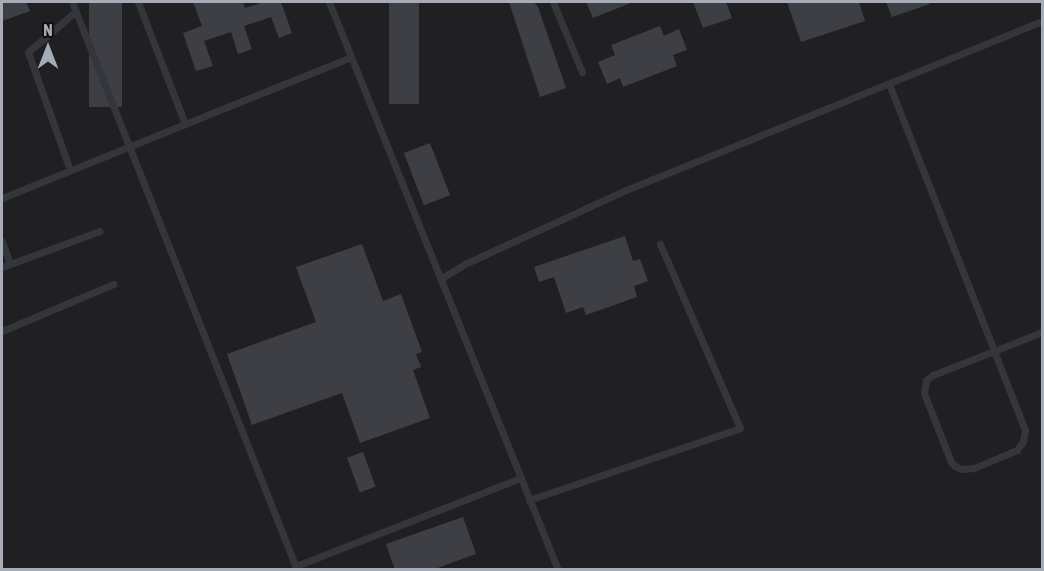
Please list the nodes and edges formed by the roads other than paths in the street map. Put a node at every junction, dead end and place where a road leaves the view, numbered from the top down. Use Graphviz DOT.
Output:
graph roads {
  1 [pos="72,2"];
  2 [pos="138,2"];
  3 [pos="329,2"];
  4 [pos="553,2"];
  5 [pos="76,11"];
  6 [pos="1042,21"];
  7 [pos="351,57"];
  8 [pos="582,72"];
  9 [pos="889,84"];
  10 [pos="185,124"];
  11 [pos="129,146"];
  12 [pos="70,170"];
  13 [pos="2,198"];
  14 [pos="100,231"];
  15 [pos="2,241"];
  16 [pos="660,244"];
  17 [pos="10,264"];
  18 [pos="2,267"];
  19 [pos="440,279"];
  20 [pos="113,284"];
  21 [pos="2,332"];
  22 [pos="1042,332"];
  23 [pos="994,351"];
  24 [pos="521,478"];
  25 [pos="530,500"];
  26 [pos="297,568"];
  27 [pos="558,570"];
  1 -- 5 [label="lane"];
  2 -- 10 [label="lane"];
  3 -- 7 [label="lane"];
  4 -- 8 [label="lane"];
  5 -- 11 [label="lane"];
  5 -- 12 [label="lane"];
  6 -- 9 [label="lane"];
  7 -- 10 [label="lane"];
  7 -- 19 [label="lane"];
  9 -- 19 [label="lane"];
  9 -- 23 [label="lane"];
  10 -- 11 [label="lane"];
  11 -- 12 [label="lane"];
  11 -- 26 [label="lane"];
  12 -- 13 [label="lane"];
  14 -- 17 [label="lane"];
  15 -- 17 [label="lane"];
  16 -- 25 [label="lane"];
  17 -- 18 [label="lane"];
  19 -- 24 [label="lane"];
  20 -- 21 [label="lane"];
  22 -- 23 [label="lane"];
  23 -- 23 [label="lane"];
  24 -- 25 [label="lane"];
  24 -- 26 [label="lane"];
  25 -- 27 [label="lane"];
}
